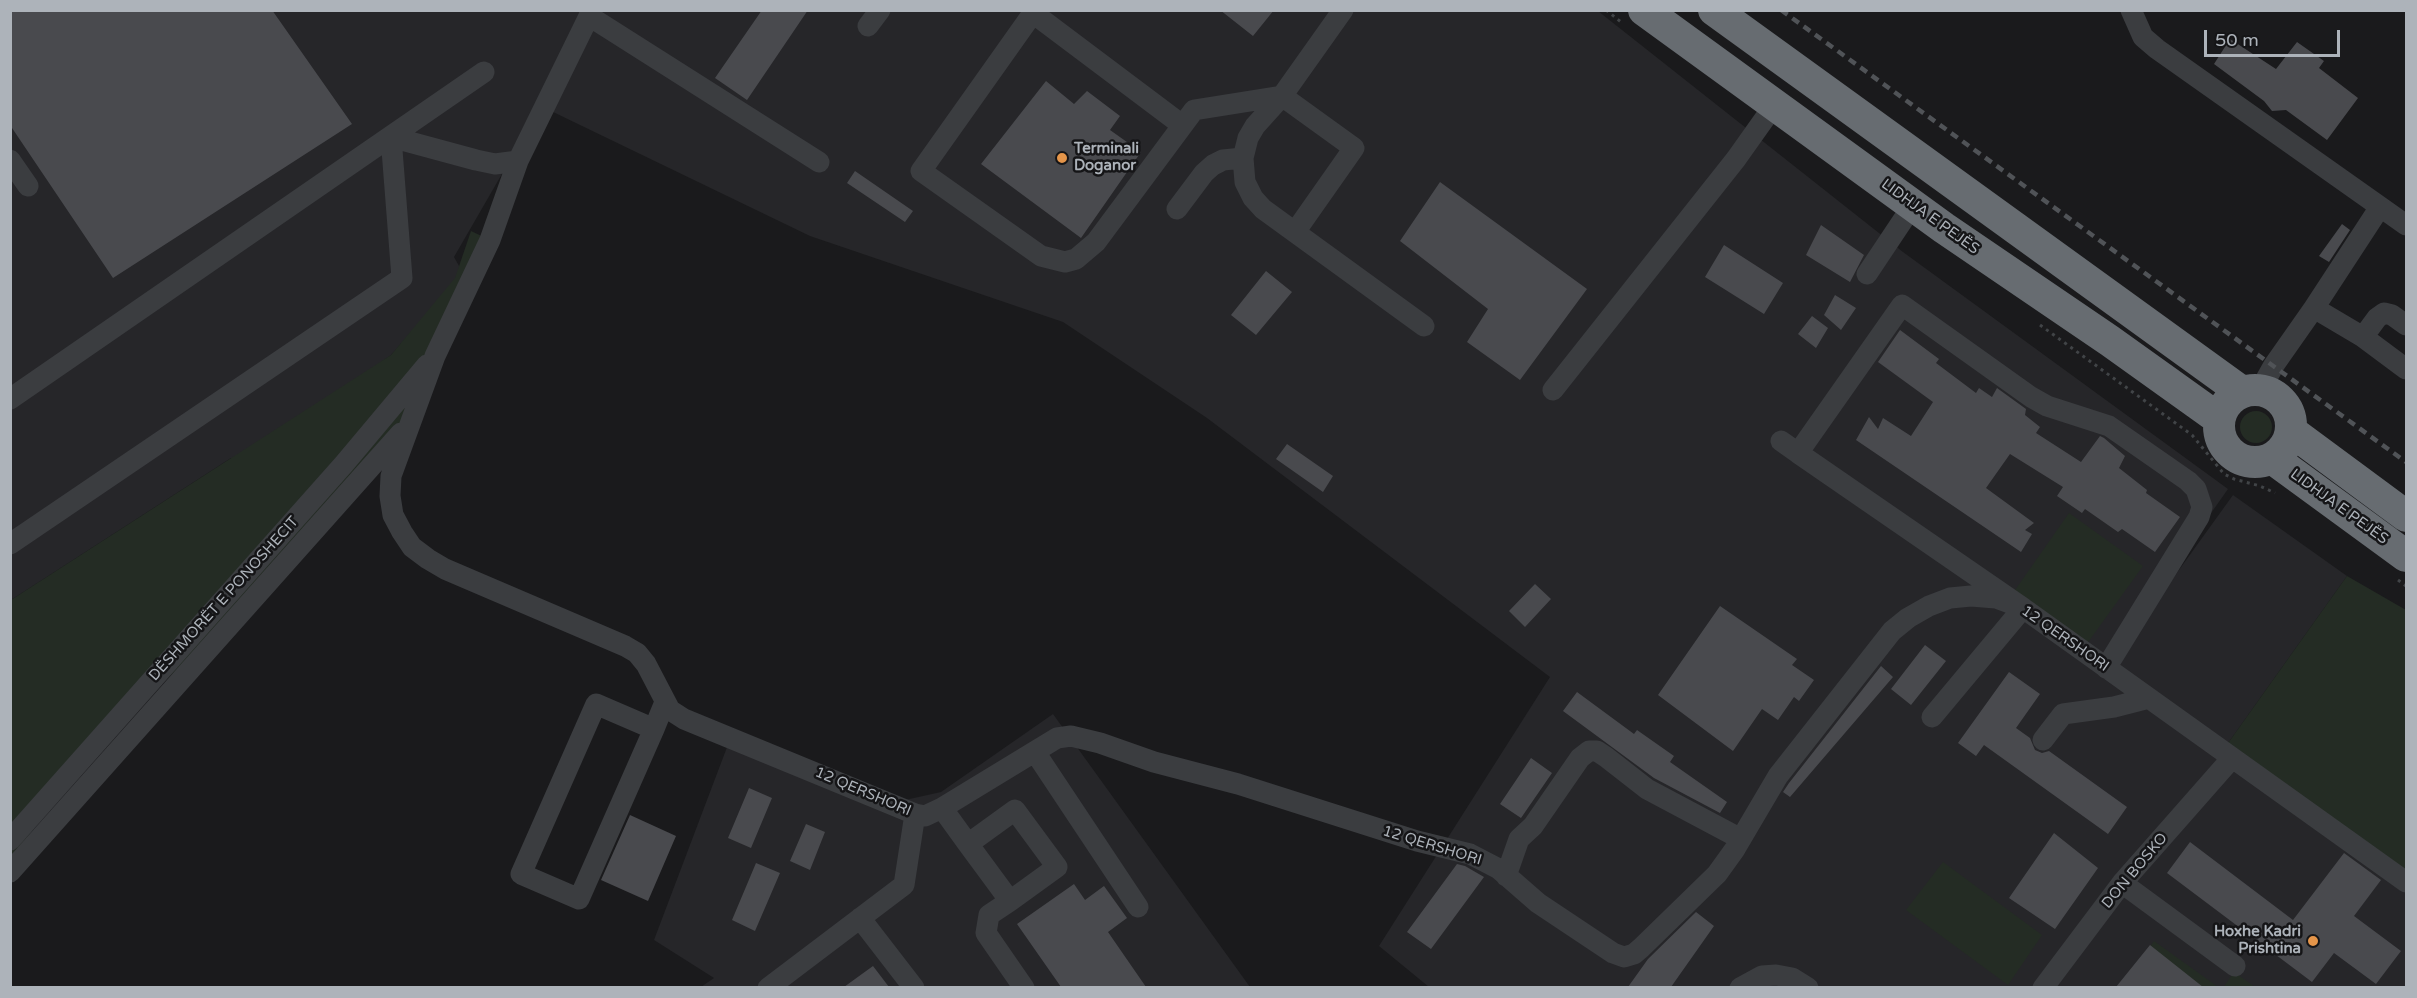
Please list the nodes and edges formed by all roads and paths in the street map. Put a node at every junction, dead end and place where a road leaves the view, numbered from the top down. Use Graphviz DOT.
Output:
graph roads {
  1 [pos="1343,10"];
  2 [pos="1644,10"];
  3 [pos="1714,10"];
  4 [pos="2131,10"];
  5 [pos="1033,12"];
  6 [pos="591,13"];
  7 [pos="484,72"];
  8 [pos="1282,96"];
  9 [pos="1775,104"];
  10 [pos="1181,116"];
  11 [pos="391,137"];
  12 [pos="1243,158"];
  13 [pos="10,160"];
  14 [pos="518,161"];
  15 [pos="819,162"];
  16 [pos="28,186"];
  17 [pos="1913,205"];
  18 [pos="2380,207"];
  19 [pos="1177,208"];
  20 [pos="2406,225"];
  21 [pos="1295,232"];
  22 [pos="1867,274"];
  23 [pos="2314,308"];
  24 [pos="2406,325"];
  25 [pos="1424,326"];
  26 [pos="2363,337"];
  27 [pos="435,356"];
  28 [pos="2406,369"];
  29 [pos="1553,390"];
  30 [pos="2251,391"];
  31 [pos="10,399"];
  32 [pos="2219,419"];
  33 [pos="411,424"];
  34 [pos="2291,431"];
  35 [pos="2272,458"];
  36 [pos="2406,516"];
  37 [pos="10,544"];
  38 [pos="2406,556"];
  39 [pos="2023,608"];
  40 [pos="2106,668"];
  41 [pos="2149,698"];
  42 [pos="665,702"];
  43 [pos="1932,717"];
  44 [pos="654,729"];
  45 [pos="2043,740"];
  46 [pos="1035,752"];
  47 [pos="2232,758"];
  48 [pos="942,808"];
  49 [pos="915,814"];
  50 [pos="1741,839"];
  51 [pos="10,840"];
  52 [pos="968,844"];
  53 [pos="10,872"];
  54 [pos="1506,876"];
  55 [pos="2406,882"];
  56 [pos="2122,884"];
  57 [pos="1010,901"];
  58 [pos="1138,907"];
  59 [pos="860,918"];
  60 [pos="2235,966"];
  61 [pos="768,987"];
  62 [pos="914,987"];
  63 [pos="1024,987"];
  64 [pos="1740,987"];
  65 [pos="1808,987"];
  66 [pos="2043,987"];
  1 -- 8 [label="street"];
  2 -- 9 [label="highway, LIDHJA E PEJËS"];
  3 -- 30 [label="highway"];
  4 -- 18 [label="street"];
  5 -- 10 [label="street"];
  5 -- 10 [label="street"];
  6 -- 14 [label="street, DËSHMORËT E PONOSHECIT"];
  6 -- 15 [label="street"];
  7 -- 11 [label="street"];
  8 -- 10 [label="street"];
  8 -- 12 [label="street"];
  8 -- 21 [label="street"];
  9 -- 17 [label="highway, LIDHJA E PEJËS"];
  9 -- 29 [label="street"];
  11 -- 14 [label="street"];
  11 -- 31 [label="street"];
  11 -- 37 [label="street"];
  12 -- 19 [label="street"];
  12 -- 21 [label="street"];
  13 -- 16 [label="street"];
  14 -- 27 [label="street, DËSHMORËT E PONOSHECIT"];
  17 -- 22 [label="street"];
  17 -- 32 [label="highway, LIDHJA E PEJËS"];
  18 -- 20 [label="street"];
  18 -- 23 [label="street"];
  21 -- 25 [label="street"];
  23 -- 26 [label="street"];
  23 -- 30 [label="street"];
  24 -- 26 [label="street"];
  26 -- 28 [label="street"];
  27 -- 33 [label="street, DËSHMORËT E PONOSHECIT"];
  27 -- 51 [label="street, DËSHMORËT E PONOSHECIT"];
  30 -- 32 [label="highway"];
  30 -- 34 [label="highway"];
  32 -- 35 [label="highway"];
  33 -- 42 [label="street, 12 QERSHORI"];
  33 -- 53 [label="street, DËSHMORËT E PONOSHECIT"];
  34 -- 35 [label="highway"];
  34 -- 36 [label="highway"];
  35 -- 38 [label="highway, LIDHJA E PEJËS"];
  39 -- 40 [label="street, 12 QERSHORI"];
  39 -- 40 [label="street"];
  39 -- 43 [label="street"];
  39 -- 50 [label="street, 12 QERSHORI"];
  40 -- 41 [label="street, 12 QERSHORI"];
  41 -- 45 [label="street"];
  41 -- 47 [label="street, 12 QERSHORI"];
  42 -- 44 [label="street"];
  42 -- 49 [label="street, 12 QERSHORI"];
  44 -- 44 [label="street"];
  46 -- 48 [label="street, 12 QERSHORI"];
  46 -- 54 [label="street, 12 QERSHORI"];
  46 -- 58 [label="street"];
  47 -- 55 [label="street, 12 QERSHORI"];
  47 -- 56 [label="street, DON BOSKO"];
  48 -- 49 [label="street, 12 QERSHORI"];
  48 -- 52 [label="street"];
  49 -- 59 [label="street"];
  50 -- 54 [label="street, 12 QERSHORI"];
  50 -- 54 [label="street"];
  52 -- 57 [label="street"];
  52 -- 57 [label="street"];
  56 -- 60 [label="street"];
  56 -- 66 [label="street, DON BOSKO"];
  57 -- 63 [label="street"];
  59 -- 61 [label="street"];
  59 -- 62 [label="street"];
  64 -- 65 [label="street"];
}
